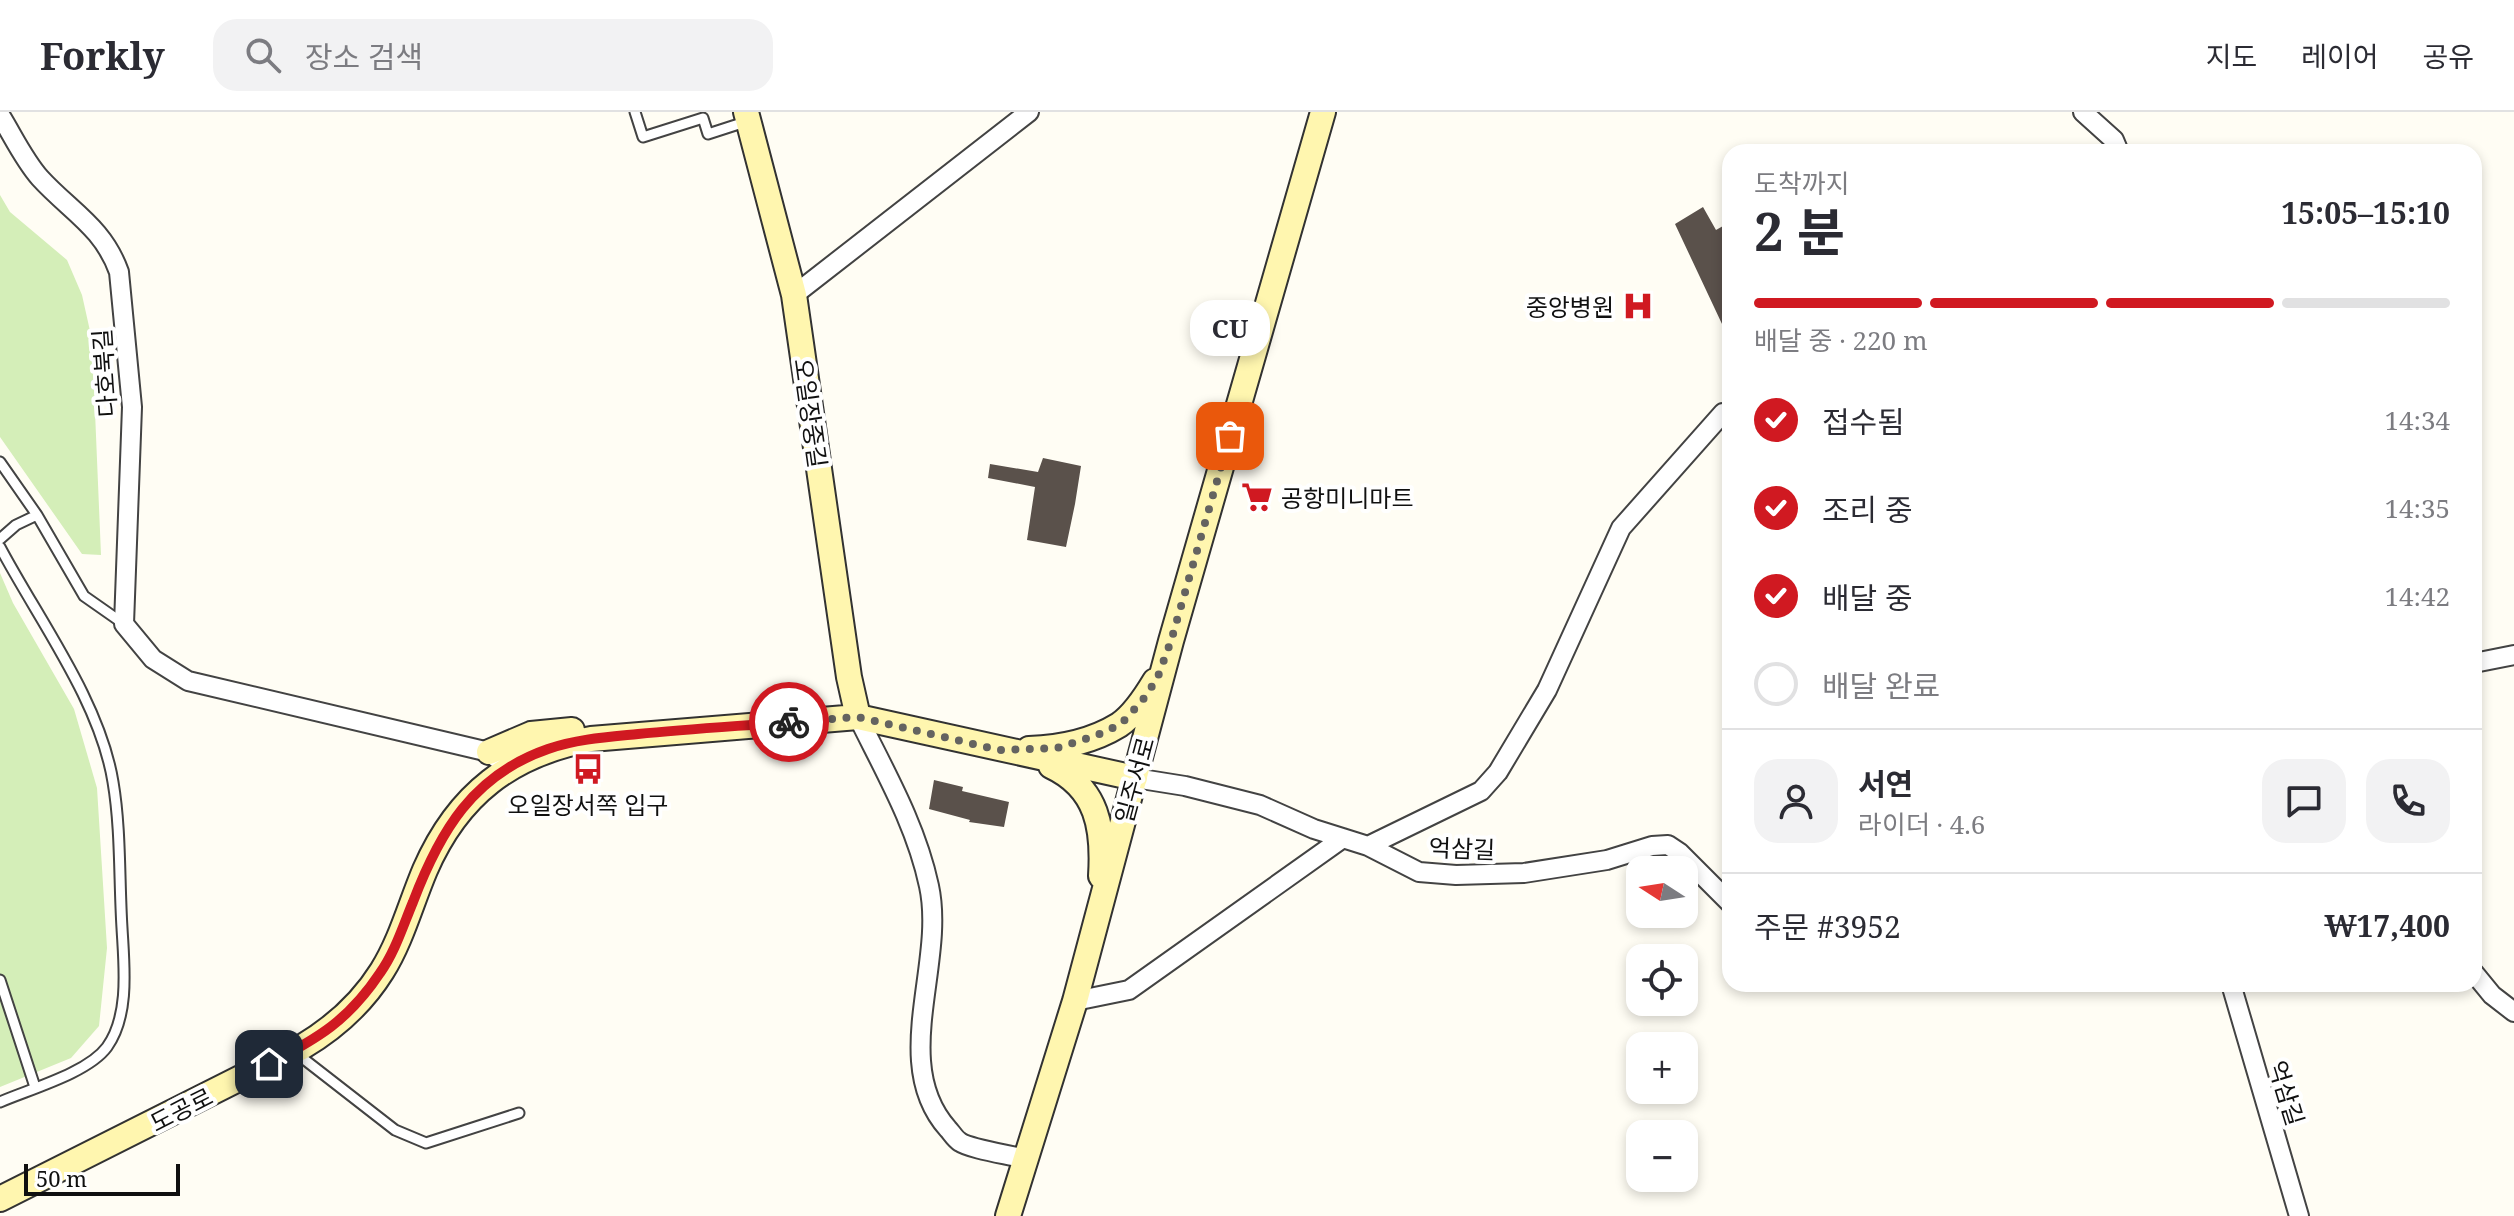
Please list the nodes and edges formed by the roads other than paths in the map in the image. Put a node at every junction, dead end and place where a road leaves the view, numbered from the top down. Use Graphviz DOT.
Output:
graph roads {
  1 [pos="635,112"];
  2 [pos="1029,112"];
  3 [pos="2083,112"];
  4 [pos="1324,113"];
  5 [pos="0,115"];
  6 [pos="747,117"];
  7 [pos="2116,144"];
  8 [pos="794,295"];
  9 [pos="1722,414"];
  10 [pos="0,462"];
  11 [pos="37,515"];
  12 [pos="0,539"];
  13 [pos="0,547"];
  14 [pos="124,624"];
  15 [pos="1171,641"];
  16 [pos="2514,655"];
  17 [pos="2482,661"];
  18 [pos="858,717"];
  19 [pos="999,750"];
  20 [pos="498,760"];
  21 [pos="1135,778"];
  22 [pos="1343,838"];
  23 [pos="1368,846"];
  24 [pos="1722,895"];
  25 [pos="1098,919"];
  26 [pos="0,980"];
  27 [pos="2482,983"];
  28 [pos="2233,992"];
  29 [pos="1075,1001"];
  30 [pos="2514,1012"];
  31 [pos="293,1051"];
  32 [pos="35,1087"];
  33 [pos="0,1102"];
  34 [pos="519,1113"];
  35 [pos="1025,1159"];
  36 [pos="0,1199"];
  37 [pos="1008,1216"];
  38 [pos="2299,1216"];
  1 -- 6 [label="lane"];
  2 -- 8 [label="street"];
  3 -- 7 [label="street"];
  4 -- 15 [label="street, 일주서로"];
  5 -- 14 [label="street, 다호북길"];
  6 -- 8 [label="street, 오일장중길"];
  8 -- 18 [label="street, 오일장중길"];
  9 -- 23 [label="street"];
  10 -- 11 [label="lane"];
  11 -- 12 [label="lane"];
  11 -- 14 [label="lane"];
  13 -- 32 [label="lane"];
  14 -- 20 [label="street"];
  15 -- 19 [label="street"];
  15 -- 21 [label="street, 일주서로"];
  16 -- 17 [label="street"];
  18 -- 19 [label="street, 도공로"];
  18 -- 20 [label="street, 도공로"];
  18 -- 35 [label="street"];
  19 -- 21 [label="street, 도공로"];
  19 -- 25 [label="street"];
  20 -- 31 [label="street, 도공로"];
  21 -- 22 [label="street, 억삼길"];
  21 -- 25 [label="street, 일주서로"];
  22 -- 23 [label="street, 억삼길"];
  22 -- 29 [label="street"];
  23 -- 24 [label="street, 억삼길"];
  25 -- 29 [label="street, 일주서로"];
  26 -- 32 [label="lane"];
  27 -- 30 [label="street"];
  28 -- 38 [label="street, 억삼길"];
  29 -- 35 [label="street, 일주서로"];
  31 -- 34 [label="lane"];
  31 -- 36 [label="street, 도공로"];
  32 -- 33 [label="lane"];
  35 -- 37 [label="street, 일주서로"];
}
